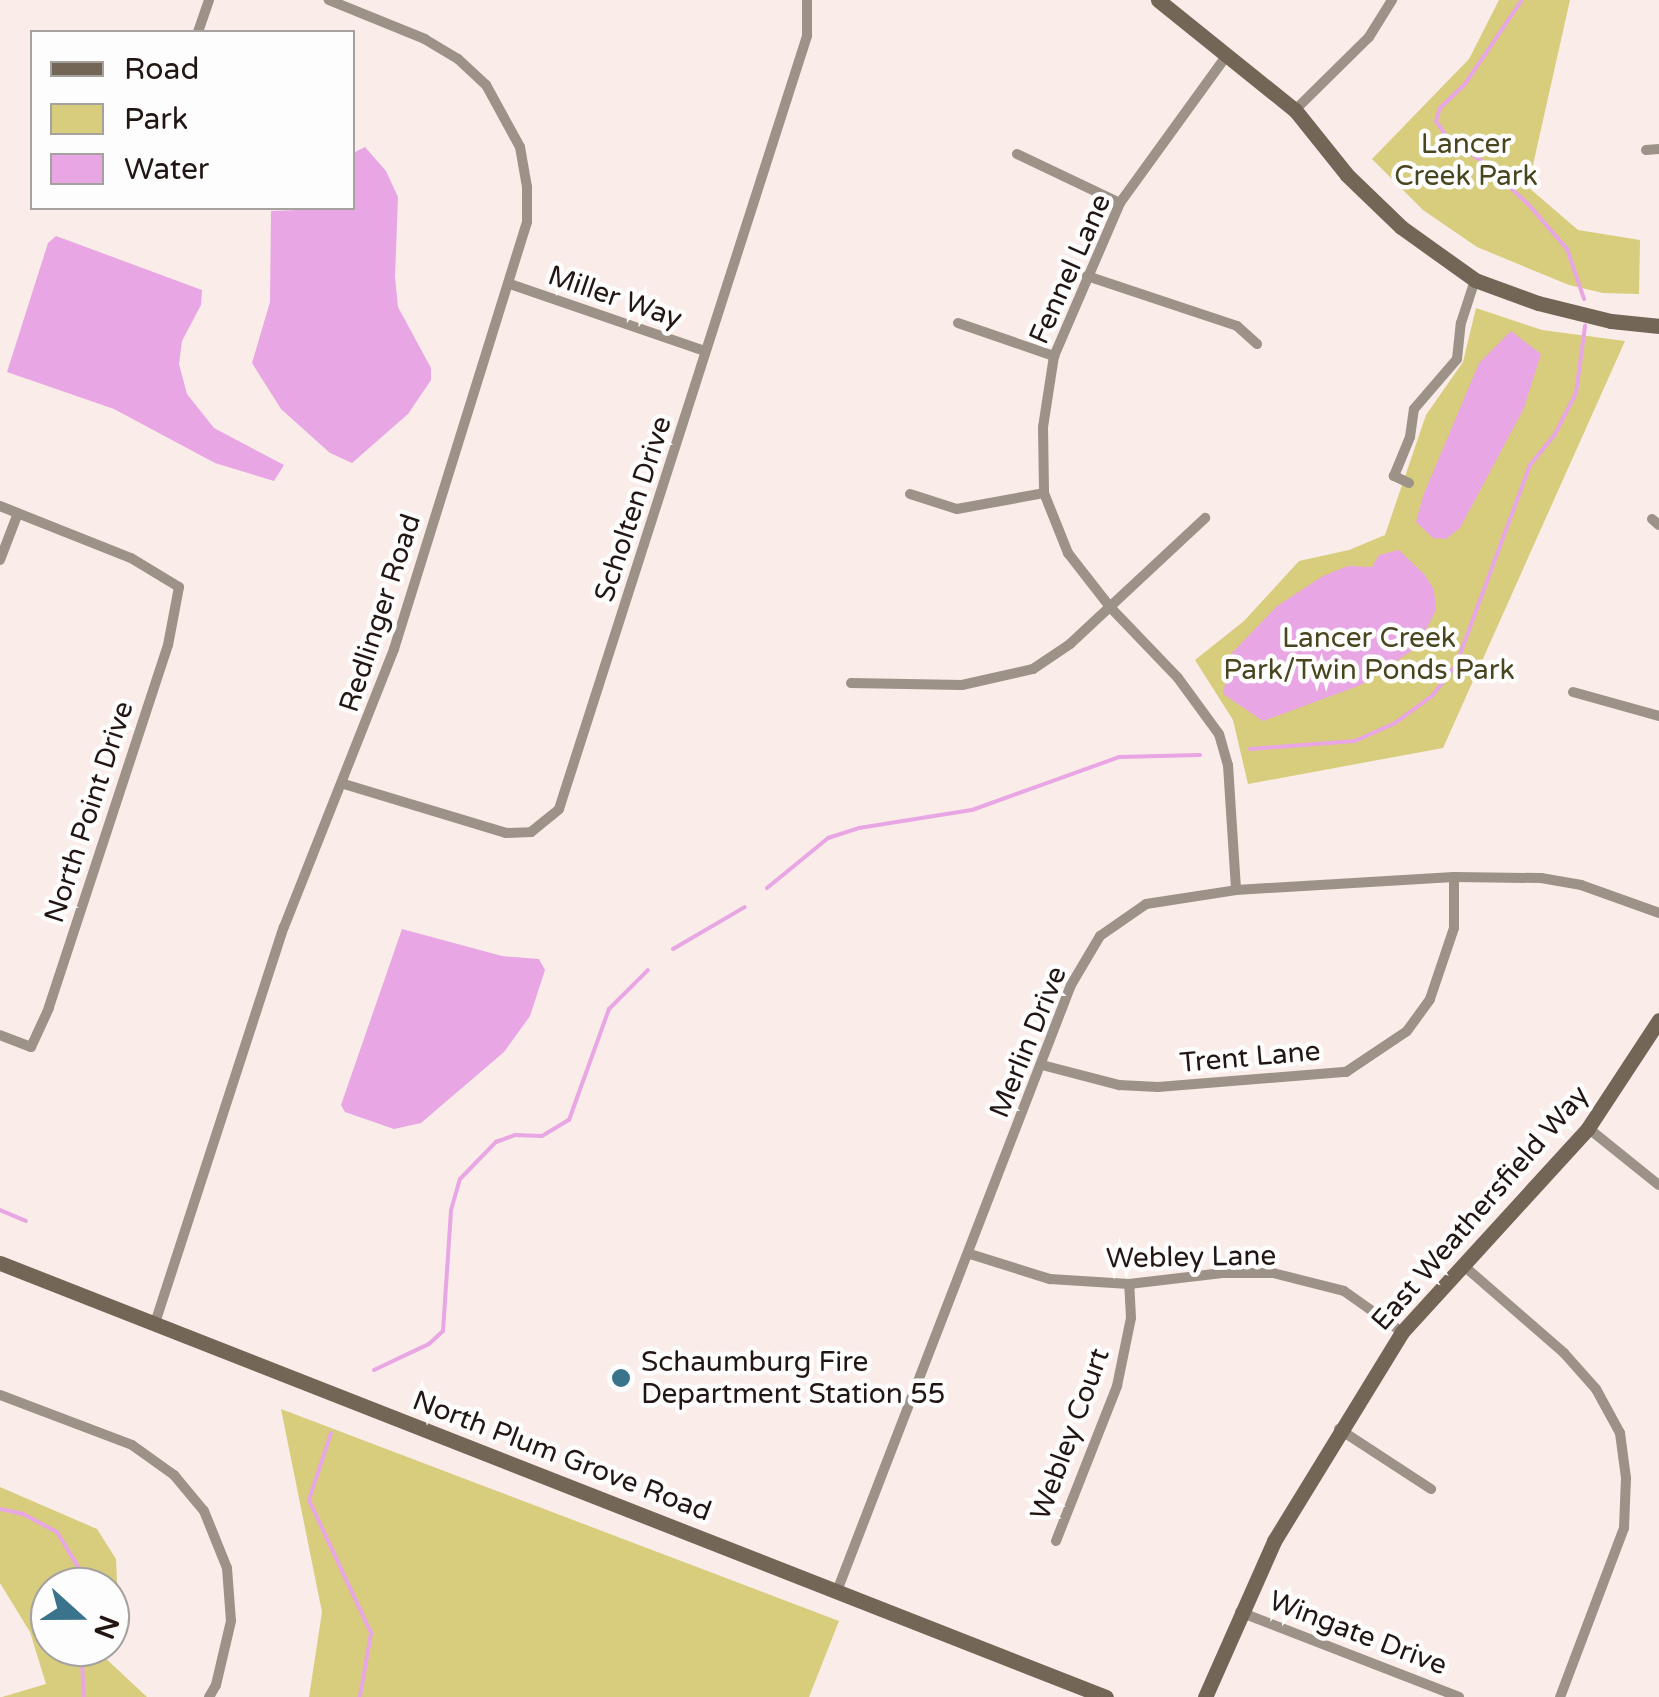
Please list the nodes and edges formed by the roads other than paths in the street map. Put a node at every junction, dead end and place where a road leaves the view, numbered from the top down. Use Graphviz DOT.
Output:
graph roads {
  1 [pos="208,0"];
  2 [pos="329,0"];
  3 [pos="807,0"];
  4 [pos="1158,0"];
  5 [pos="1392,0"];
  6 [pos="199,30"];
  7 [pos="1227,55"];
  8 [pos="1295,110"];
  9 [pos="1646,150"];
  10 [pos="1659,150"];
  11 [pos="1018,154"];
  12 [pos="1120,203"];
  13 [pos="1087,276"];
  14 [pos="1475,280"];
  15 [pos="510,284"];
  16 [pos="958,322"];
  17 [pos="1659,326"];
  18 [pos="1257,344"];
  19 [pos="705,352"];
  20 [pos="1054,356"];
  21 [pos="1409,483"];
  22 [pos="1044,493"];
  23 [pos="910,494"];
  24 [pos="0,506"];
  25 [pos="18,513"];
  26 [pos="1205,518"];
  27 [pos="0,560"];
  28 [pos="1110,607"];
  29 [pos="850,684"];
  30 [pos="1573,692"];
  31 [pos="1659,716"];
  32 [pos="344,784"];
  33 [pos="1454,877"];
  34 [pos="1236,890"];
  35 [pos="1659,913"];
  36 [pos="1659,1020"];
  37 [pos="0,1035"];
  38 [pos="1042,1065"];
  39 [pos="1588,1128"];
  40 [pos="1659,1185"];
  41 [pos="970,1254"];
  42 [pos="0,1263"];
  43 [pos="1464,1266"];
  44 [pos="1128,1284"];
  45 [pos="155,1323"];
  46 [pos="1402,1332"];
  47 [pos="0,1395"];
  48 [pos="1338,1429"];
  49 [pos="1431,1488"];
  50 [pos="1056,1541"];
  51 [pos="836,1591"];
  52 [pos="1240,1612"];
  53 [pos="209,1697"];
  54 [pos="1106,1697"];
  55 [pos="1205,1697"];
  56 [pos="1459,1697"];
  57 [pos="1560,1697"];
  1 -- 6 [label="street"];
  2 -- 15 [label="street, Redlinger Road"];
  3 -- 19 [label="street, Scholten Drive"];
  4 -- 7 [label="street"];
  5 -- 8 [label="street"];
  7 -- 8 [label="street"];
  7 -- 12 [label="street, Fennel Lane"];
  8 -- 14 [label="street"];
  9 -- 10 [label="street"];
  11 -- 12 [label="street"];
  12 -- 13 [label="street, Fennel Lane"];
  13 -- 18 [label="street"];
  13 -- 20 [label="street, Fennel Lane"];
  14 -- 17 [label="street"];
  14 -- 21 [label="street"];
  15 -- 19 [label="street, Miller Way"];
  15 -- 32 [label="street, Redlinger Road"];
  16 -- 20 [label="street"];
  19 -- 32 [label="street, Scholten Drive"];
  20 -- 22 [label="street, Fennel Lane"];
  22 -- 23 [label="street"];
  22 -- 28 [label="street, Fennel Lane"];
  24 -- 25 [label="street"];
  25 -- 27 [label="street"];
  25 -- 37 [label="street, North Point Drive"];
  26 -- 28 [label="street"];
  28 -- 29 [label="street"];
  28 -- 34 [label="street, Fennel Lane"];
  30 -- 31 [label="street"];
  32 -- 45 [label="street, Redlinger Road"];
  33 -- 34 [label="street, Merlin Drive"];
  33 -- 35 [label="street, Merlin Drive"];
  33 -- 38 [label="street, Trent Lane"];
  34 -- 38 [label="street, Merlin Drive"];
  36 -- 39 [label="street, East Weathersfield Way"];
  38 -- 41 [label="street, Merlin Drive"];
  39 -- 40 [label="street"];
  39 -- 43 [label="street, East Weathersfield Way"];
  41 -- 44 [label="street, Webley Lane"];
  41 -- 51 [label="street, Merlin Drive"];
  42 -- 45 [label="street, North Plum Grove Road"];
  43 -- 46 [label="street, East Weathersfield Way"];
  43 -- 57 [label="street"];
  44 -- 46 [label="street, Webley Lane"];
  44 -- 50 [label="street, Webley Court"];
  45 -- 51 [label="street, North Plum Grove Road"];
  46 -- 48 [label="street, East Weathersfield Way"];
  47 -- 53 [label="street"];
  48 -- 49 [label="street"];
  48 -- 52 [label="street, East Weathersfield Way"];
  51 -- 54 [label="street, North Plum Grove Road"];
  52 -- 55 [label="street, East Weathersfield Way"];
  52 -- 56 [label="street, Wingate Drive"];
}
